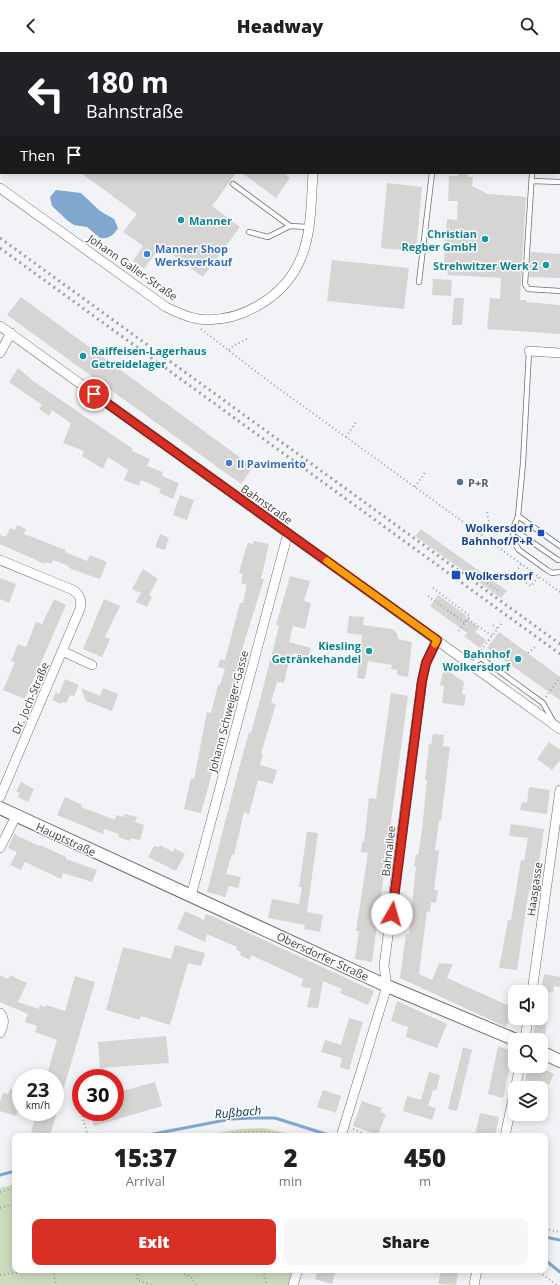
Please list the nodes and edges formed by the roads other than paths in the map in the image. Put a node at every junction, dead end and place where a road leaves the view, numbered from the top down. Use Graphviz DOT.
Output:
graph roads {
  1 [pos="313,174"];
  2 [pos="432,174"];
  3 [pos="532,174"];
  4 [pos="532,181"];
  5 [pos="560,182"];
  6 [pos="233,184"];
  7 [pos="0,188"];
  8 [pos="290,226"];
  9 [pos="308,227"];
  10 [pos="249,232"];
  11 [pos="419,282"];
  12 [pos="560,292"];
  13 [pos="0,326"];
  14 [pos="10,333"];
  15 [pos="528,351"];
  16 [pos="0,353"];
  17 [pos="560,353"];
  18 [pos="518,516"];
  19 [pos="512,529"];
  20 [pos="288,533"];
  21 [pos="560,546"];
  22 [pos="0,560"];
  23 [pos="560,560"];
  24 [pos="560,572"];
  25 [pos="437,640"];
  26 [pos="62,651"];
  27 [pos="470,663"];
  28 [pos="92,665"];
  29 [pos="507,677"];
  30 [pos="501,685"];
  31 [pos="558,727"];
  32 [pos="560,790"];
  33 [pos="0,797"];
  34 [pos="0,808"];
  35 [pos="16,816"];
  36 [pos="0,848"];
  37 [pos="132,870"];
  38 [pos="191,896"];
  39 [pos="533,985"];
  40 [pos="387,986"];
  41 [pos="0,1014"];
  42 [pos="0,1033"];
  43 [pos="508,1037"];
  44 [pos="548,1055"];
  45 [pos="560,1061"];
  46 [pos="518,1073"];
  47 [pos="343,1129"];
  48 [pos="506,1133"];
  49 [pos="297,1273"];
  50 [pos="476,1273"];
  51 [pos="293,1285"];
  52 [pos="474,1285"];
  1 -- 9 [label="street, Johann Galler-Straße"];
  2 -- 11 [label="lane"];
  3 -- 4 [label="lane"];
  4 -- 5 [label="lane"];
  4 -- 12 [label="lane"];
  6 -- 8 [label="lane"];
  7 -- 9 [label="street, Johann Galler-Straße"];
  8 -- 9 [label="lane"];
  8 -- 10 [label="lane"];
  13 -- 14 [label="street, Bahnstraße"];
  14 -- 16 [label="street"];
  14 -- 20 [label="street, Bahnstraße"];
  15 -- 17 [label="street"];
  15 -- 18 [label="lane"];
  18 -- 19 [label="lane"];
  18 -- 21 [label="lane"];
  19 -- 23 [label="lane"];
  19 -- 24 [label="lane"];
  20 -- 25 [label="street, Bahnstraße"];
  20 -- 38 [label="street, Johann Schweiger-Gasse"];
  22 -- 26 [label="street, Dr. Joch-Straße"];
  25 -- 27 [label="street, Bahnstraße"];
  25 -- 40 [label="street, Bahnallee"];
  26 -- 28 [label="street"];
  26 -- 33 [label="street, Dr. Joch-Straße"];
  27 -- 29 [label="lane"];
  27 -- 30 [label="street, Bahnstraße"];
  29 -- 30 [label="lane"];
  29 -- 31 [label="lane"];
  30 -- 31 [label="street, Bahnstraße"];
  32 -- 39 [label="street, Haasgasse"];
  34 -- 35 [label="main road, Hauptstraße"];
  35 -- 36 [label="street"];
  35 -- 37 [label="main road, Hauptstraße"];
  37 -- 38 [label="main road, Obersdorfer Straße"];
  38 -- 40 [label="main road, Obersdorfer Straße"];
  40 -- 43 [label="main road, Obersdorfer Straße"];
  40 -- 47 [label="street, Bahnallee"];
  41 -- 42 [label="street"];
  44 -- 45 [label="main road"];
  46 -- 48 [label="street"];
  49 -- 51 [label="street"];
  50 -- 52 [label="street"];
}
